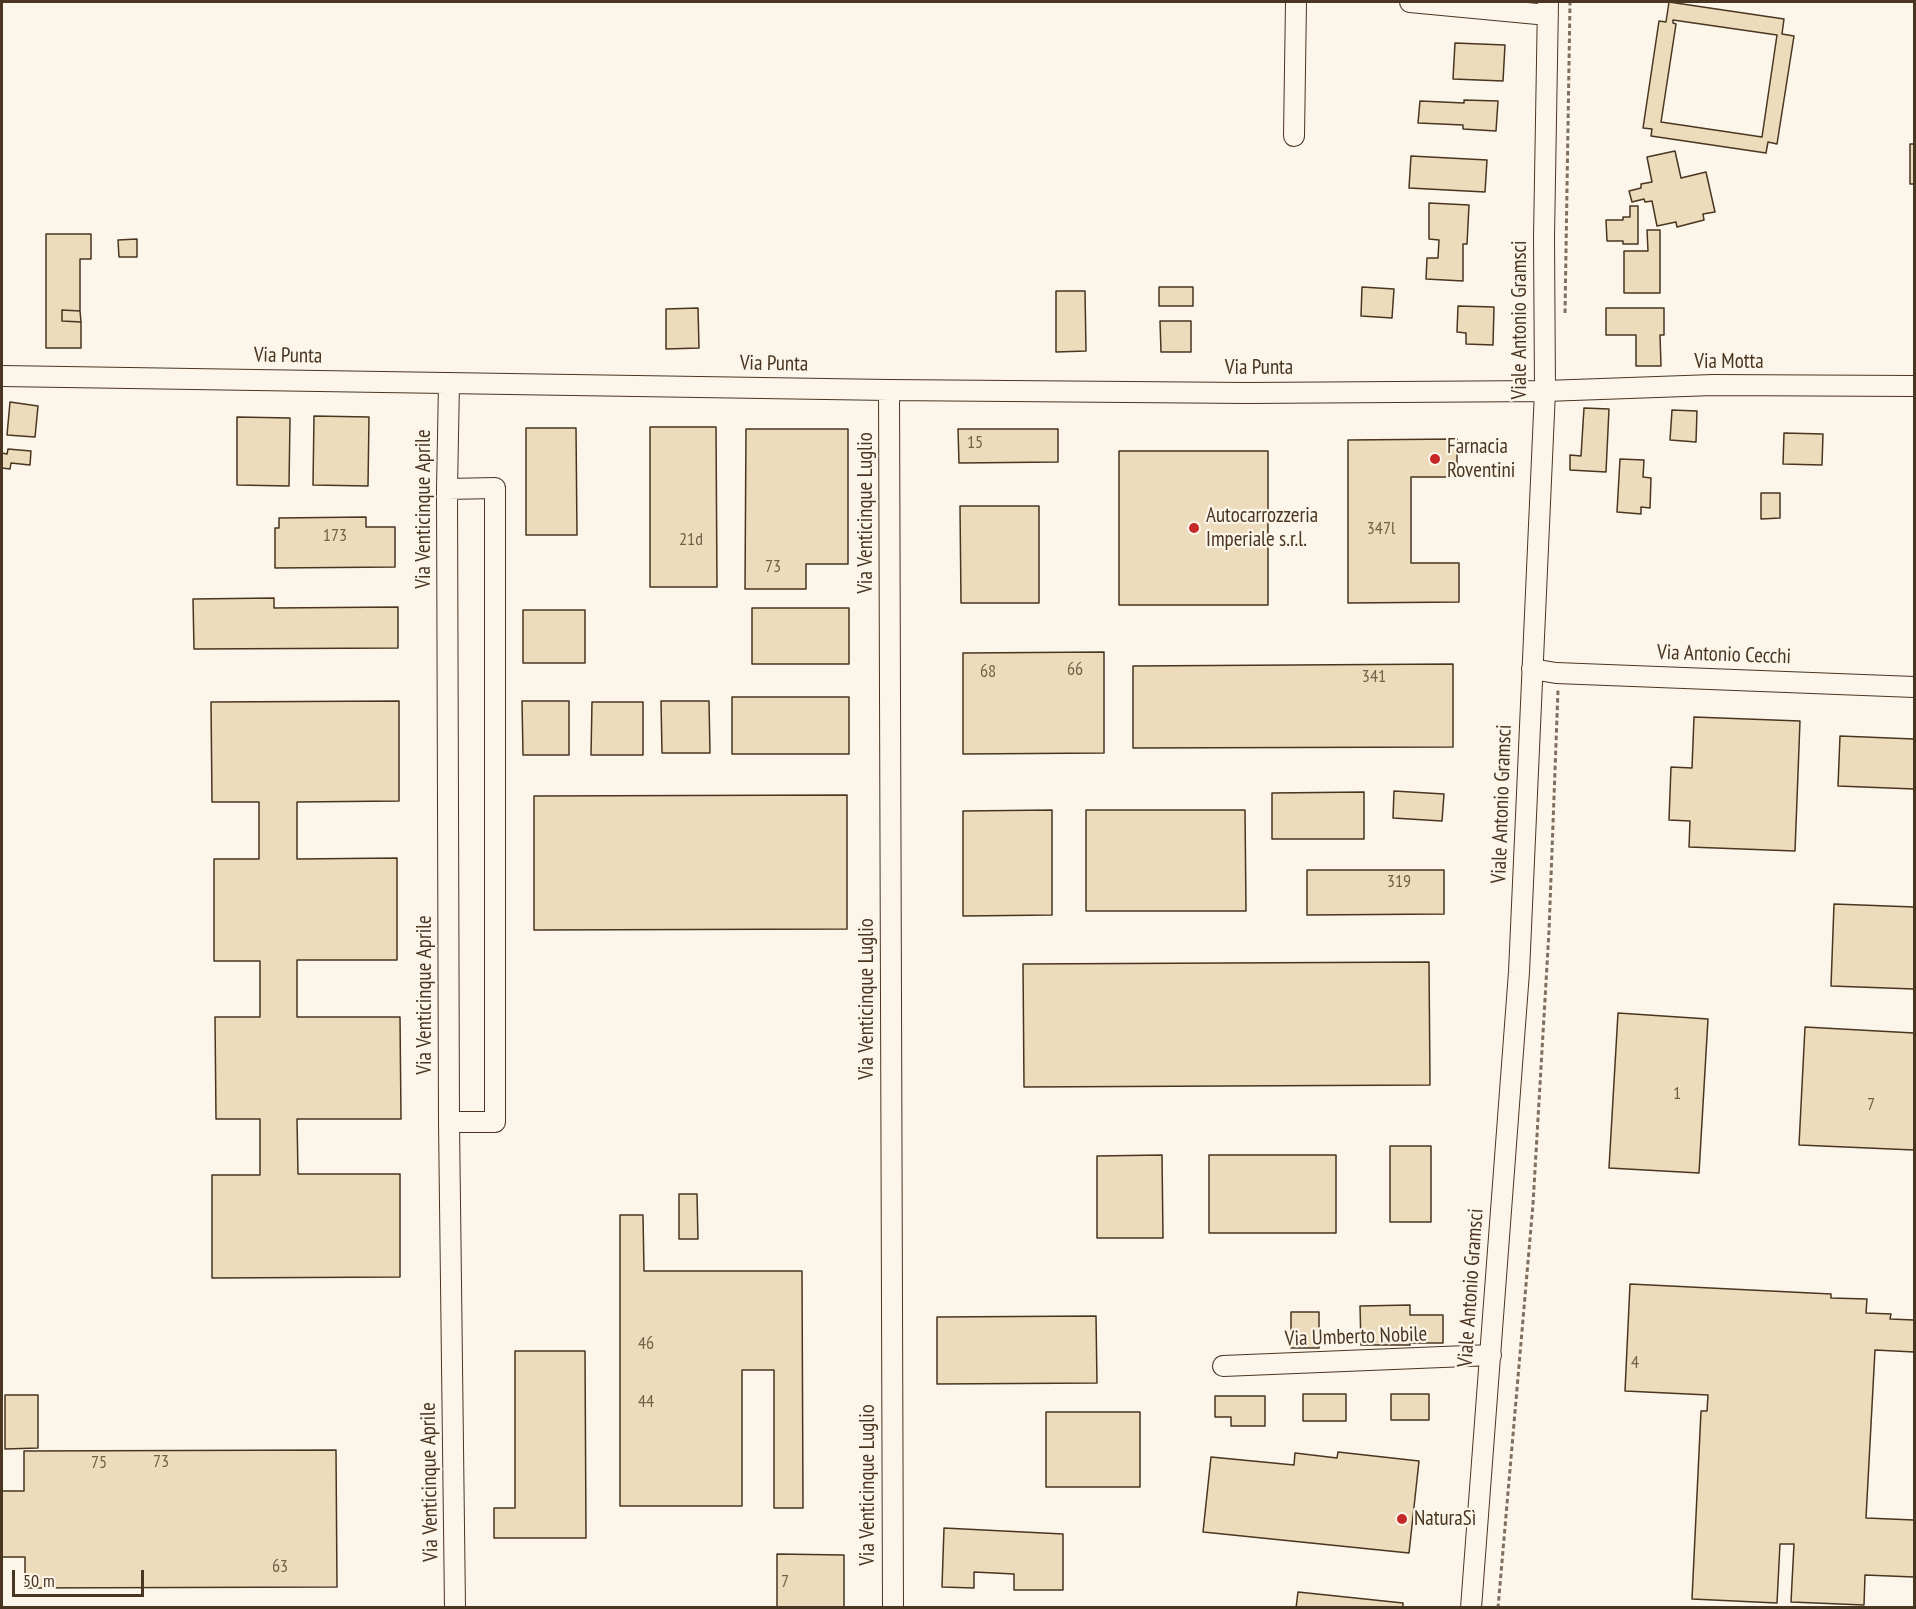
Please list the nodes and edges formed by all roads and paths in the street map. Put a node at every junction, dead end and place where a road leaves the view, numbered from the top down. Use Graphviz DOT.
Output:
graph roads {
  1 [pos="1296,2"];
  2 [pos="1410,2"];
  3 [pos="1548,8"];
  4 [pos="1294,136"];
  5 [pos="2,376"];
  6 [pos="449,383"];
  7 [pos="1914,386"];
  8 [pos="889,390"];
  9 [pos="1545,392"];
  10 [pos="447,489"];
  11 [pos="1532,669"];
  12 [pos="1914,687"];
  13 [pos="449,1122"];
  14 [pos="1491,1355"];
  15 [pos="1223,1366"];
  16 [pos="455,1608"];
  17 [pos="893,1608"];
  18 [pos="1471,1608"];
  1 -- 4 [label="street"];
  2 -- 3 [label="street"];
  3 -- 9 [label="street, Viale Antonio Gramsci"];
  5 -- 6 [label="street, Via Punta"];
  6 -- 8 [label="street, Via Punta"];
  6 -- 10 [label="street, Via Venticinque Aprile"];
  7 -- 9 [label="street, Via Motta"];
  8 -- 9 [label="street, Via Punta"];
  8 -- 17 [label="street, Via Venticinque Luglio"];
  9 -- 11 [label="street, Viale Antonio Gramsci"];
  10 -- 13 [label="street, Via Venticinque Aprile"];
  10 -- 13 [label="street"];
  11 -- 12 [label="street, Via Antonio Cecchi"];
  11 -- 14 [label="street, Viale Antonio Gramsci"];
  13 -- 16 [label="street, Via Venticinque Aprile"];
  14 -- 15 [label="street, Via Umberto Nobile"];
  14 -- 18 [label="street, Viale Antonio Gramsci"];
}
